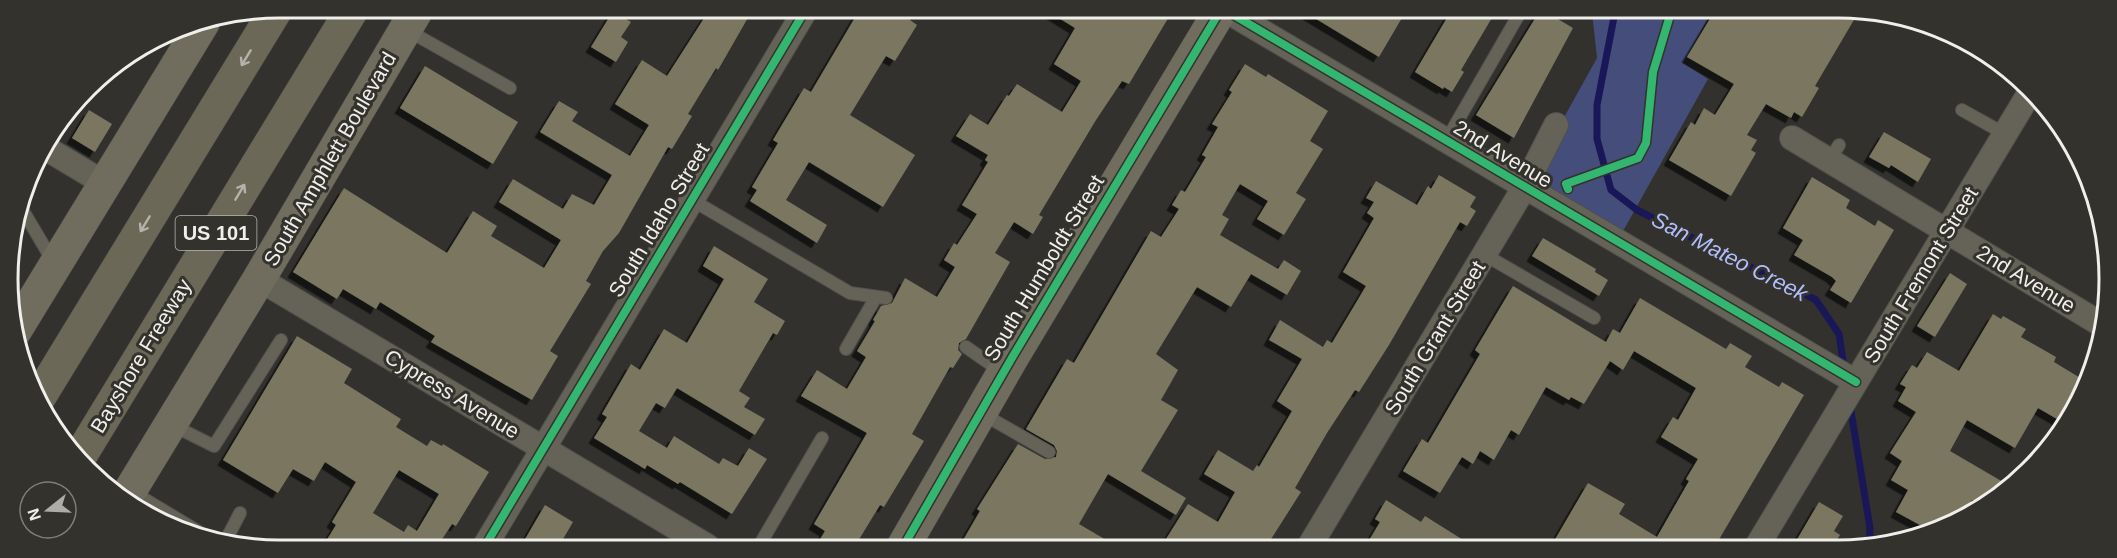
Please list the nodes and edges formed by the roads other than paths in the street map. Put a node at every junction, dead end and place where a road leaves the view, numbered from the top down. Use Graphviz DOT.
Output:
graph roads {
  1 [pos="271,18"];
  2 [pos="347,18"];
  3 [pos="801,18"];
  4 [pos="1215,18"];
  5 [pos="1240,18"];
  6 [pos="1517,18"];
  7 [pos="412,19"];
  8 [pos="197,31"];
  9 [pos="510,88"];
  10 [pos="2027,98"];
  11 [pos="1962,110"];
  12 [pos="1556,125"];
  13 [pos="2005,134"];
  14 [pos="1792,138"];
  15 [pos="1446,141"];
  16 [pos="54,146"];
  17 [pos="104,183"];
  18 [pos="1524,188"];
  19 [pos="692,200"];
  20 [pos="26,216"];
  21 [pos="1947,232"];
  22 [pos="1485,255"];
  23 [pos="55,264"];
  24 [pos="259,279"];
  25 [pos="1594,318"];
  26 [pos="21,320"];
  27 [pos="2096,321"];
  28 [pos="280,340"];
  29 [pos="966,347"];
  30 [pos="846,349"];
  31 [pos="1003,373"];
  32 [pos="1861,373"];
  33 [pos="43,390"];
  34 [pos="980,413"];
  35 [pos="171,424"];
  36 [pos="822,438"];
  37 [pos="543,448"];
  38 [pos="83,451"];
  39 [pos="1049,452"];
  40 [pos="129,493"];
  41 [pos="240,513"];
  42 [pos="229,535"];
  43 [pos="489,540"];
  44 [pos="697,540"];
  45 [pos="762,540"];
  46 [pos="906,540"];
  47 [pos="1313,540"];
  48 [pos="1761,540"];
  1 -- 33 [label="highway, US 101, one-way"];
  38 -- 2 [label="highway, Bayshore Freeway / US 101, one-way"];
  3 -- 19 [label="street, South Idaho Street"];
  4 -- 31 [label="street, South Humboldt Street"];
  5 -- 15 [label="street, 2nd Avenue"];
  6 -- 15 [label="lane"];
  7 -- 9 [label="lane"];
  7 -- 24 [label="street, South Amphlett Boulevard"];
  8 -- 17 [label="street"];
  10 -- 13 [label="street, South Fremont Street"];
  11 -- 13 [label="lane"];
  12 -- 18 [label="street, South Grant Street"];
  13 -- 21 [label="street, South Fremont Street"];
  14 -- 21 [label="street, 2nd Avenue"];
  15 -- 18 [label="street, 2nd Avenue"];
  16 -- 17 [label="street"];
  17 -- 23 [label="street"];
  18 -- 22 [label="street, South Grant Street"];
  18 -- 32 [label="street, 2nd Avenue"];
  19 -- 30 [label="lane"];
  19 -- 37 [label="street, South Idaho Street"];
  20 -- 23 [label="lane"];
  21 -- 27 [label="street, 2nd Avenue"];
  21 -- 32 [label="street, South Fremont Street"];
  22 -- 25 [label="lane"];
  22 -- 47 [label="street, South Grant Street"];
  23 -- 26 [label="street"];
  24 -- 35 [label="street, South Amphlett Boulevard"];
  24 -- 37 [label="street, Cypress Avenue"];
  28 -- 35 [label="lane"];
  29 -- 31 [label="lane"];
  31 -- 34 [label="street, South Humboldt Street"];
  32 -- 48 [label="street, South Fremont Street"];
  34 -- 39 [label="lane"];
  34 -- 46 [label="street, South Humboldt Street"];
  35 -- 40 [label="street, South Amphlett Boulevard"];
  36 -- 45 [label="lane"];
  37 -- 43 [label="street, South Idaho Street"];
  37 -- 44 [label="street, Cypress Avenue"];
  41 -- 42 [label="lane"];
}
